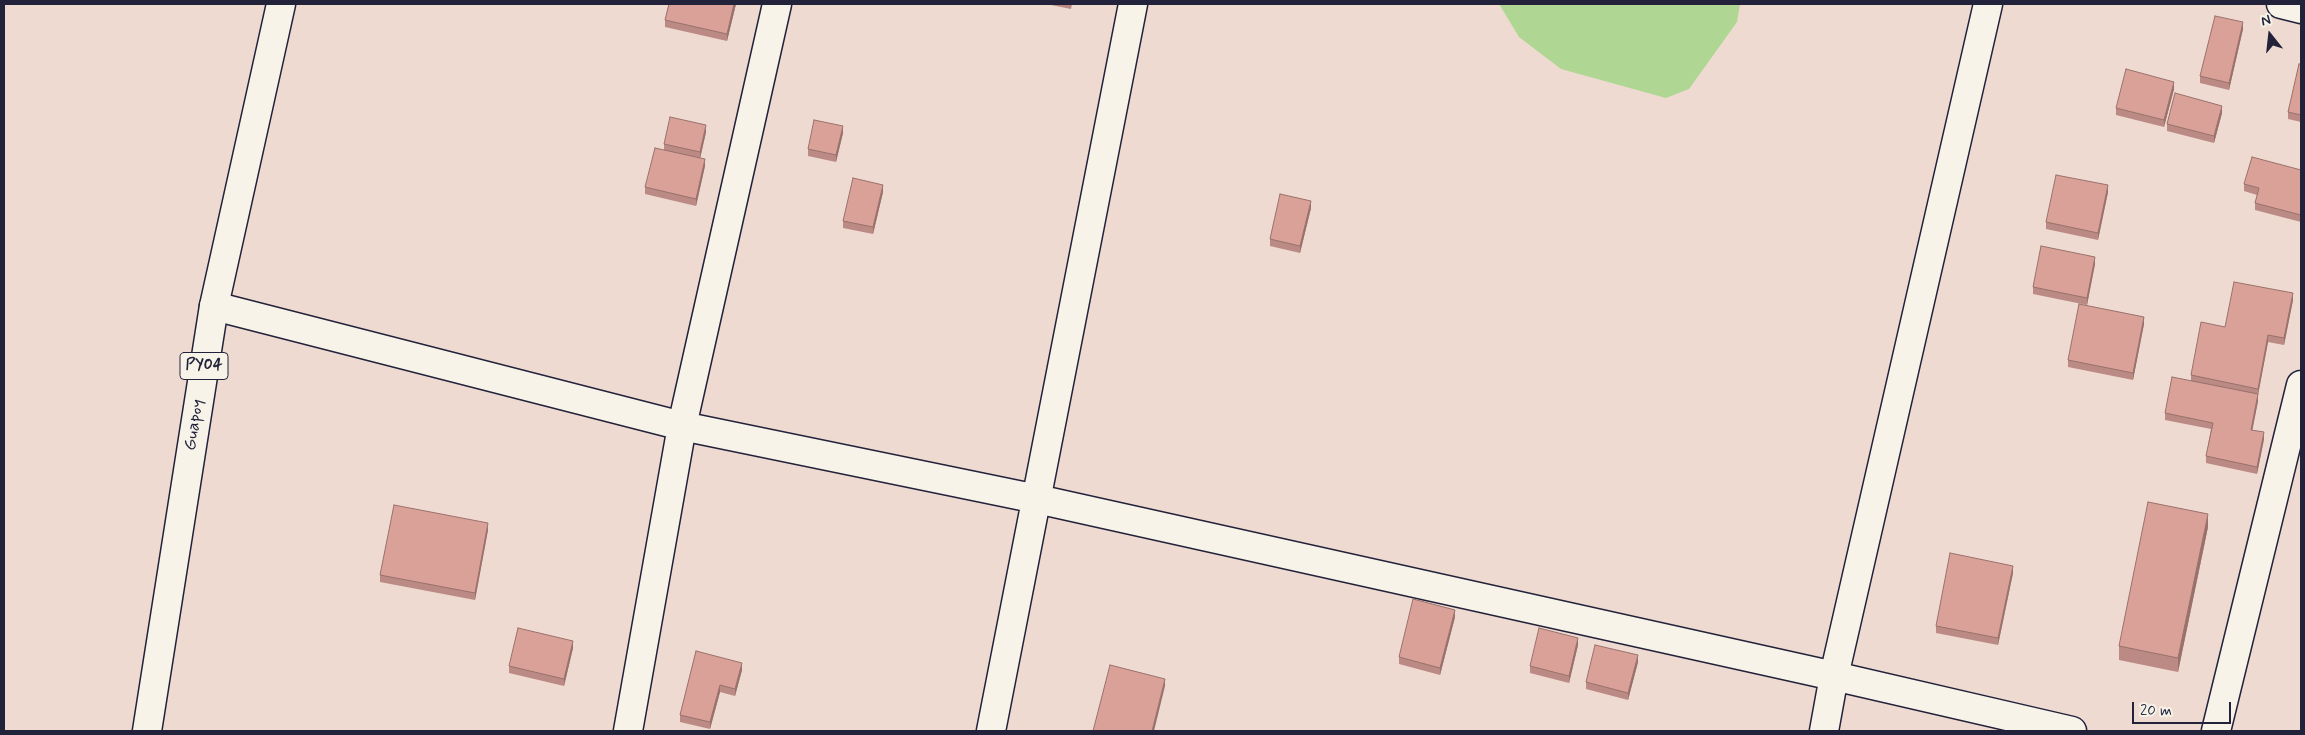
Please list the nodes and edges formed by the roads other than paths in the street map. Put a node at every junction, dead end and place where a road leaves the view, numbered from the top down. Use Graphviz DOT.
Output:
graph roads {
  1 [pos="281,4"];
  2 [pos="777,4"];
  3 [pos="1133,4"];
  4 [pos="1988,4"];
  5 [pos="2281,4"];
  6 [pos="2301,9"];
  7 [pos="214,306"];
  8 [pos="2301,385"];
  9 [pos="682,426"];
  10 [pos="1037,499"];
  11 [pos="1834,676"];
  12 [pos="147,731"];
  13 [pos="628,731"];
  14 [pos="991,731"];
  15 [pos="1824,731"];
  16 [pos="2072,731"];
  17 [pos="2216,731"];
  1 -- 7 [label="street, Guapoy / PY04"];
  2 -- 9 [label="street"];
  3 -- 10 [label="street"];
  4 -- 11 [label="street"];
  5 -- 6 [label="street"];
  7 -- 9 [label="street"];
  7 -- 12 [label="street, Guapoy / PY04"];
  8 -- 17 [label="street"];
  9 -- 10 [label="street"];
  9 -- 13 [label="street"];
  10 -- 11 [label="street"];
  10 -- 14 [label="street"];
  11 -- 15 [label="street"];
  11 -- 16 [label="street"];
}
